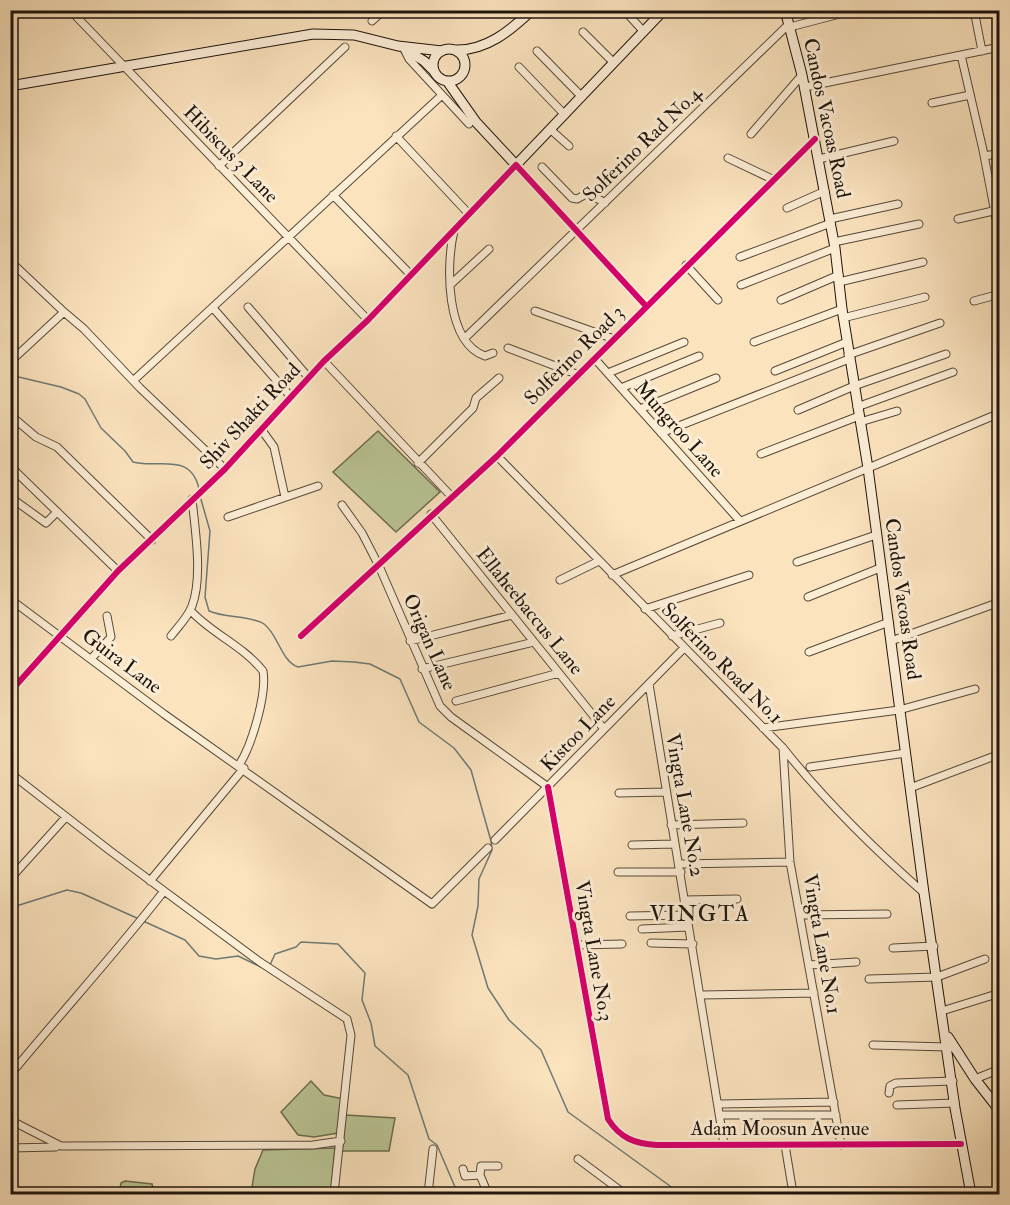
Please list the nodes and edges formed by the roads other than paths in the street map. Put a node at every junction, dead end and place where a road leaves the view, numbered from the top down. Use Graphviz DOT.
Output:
graph roads {
  1 [pos="70,10"];
  2 [pos="384,10"];
  3 [pos="532,10"];
  4 [pos="624,10"];
  5 [pos="664,10"];
  6 [pos="785,10"];
  7 [pos="855,10"];
  8 [pos="974,10"];
  9 [pos="372,21"];
  10 [pos="789,26"];
  11 [pos="583,32"];
  12 [pos="644,32"];
  13 [pos="345,47"];
  14 [pos="999,47"];
  15 [pos="401,48"];
  16 [pos="452,50"];
  17 [pos="442,51"];
  18 [pos="537,51"];
  19 [pos="982,51"];
  20 [pos="961,55"];
  21 [pos="614,63"];
  22 [pos="124,67"];
  23 [pos="519,67"];
  24 [pos="434,71"];
  25 [pos="464,72"];
  26 [pos="802,75"];
  27 [pos="447,81"];
  28 [pos="10,86"];
  29 [pos="805,87"];
  30 [pos="970,94"];
  31 [pos="442,95"];
  32 [pos="582,97"];
  33 [pos="464,103"];
  34 [pos="932,103"];
  35 [pos="565,115"];
  36 [pos="469,124"];
  37 [pos="551,129"];
  38 [pos="751,134"];
  39 [pos="396,136"];
  40 [pos="815,139"];
  41 [pos="894,141"];
  42 [pos="568,146"];
  43 [pos="999,153"];
  44 [pos="985,156"];
  45 [pos="728,158"];
  46 [pos="819,159"];
  47 [pos="516,165"];
  48 [pos="219,166"];
  49 [pos="542,167"];
  50 [pos="772,179"];
  51 [pos="825,191"];
  52 [pos="333,195"];
  53 [pos="999,198"];
  54 [pos="991,200"];
  55 [pos="605,203"];
  56 [pos="898,204"];
  57 [pos="787,208"];
  58 [pos="993,211"];
  59 [pos="468,213"];
  60 [pos="958,219"];
  61 [pos="830,221"];
  62 [pos="919,224"];
  63 [pos="454,229"];
  64 [pos="576,231"];
  65 [pos="287,237"];
  66 [pos="999,239"];
  67 [pos="835,245"];
  68 [pos="489,249"];
  69 [pos="740,257"];
  70 [pos="10,261"];
  71 [pos="923,262"];
  72 [pos="686,265"];
  73 [pos="411,275"];
  74 [pos="839,279"];
  75 [pos="450,285"];
  76 [pos="741,285"];
  77 [pos="999,294"];
  78 [pos="925,297"];
  79 [pos="718,300"];
  80 [pos="781,300"];
  81 [pos="974,301"];
  82 [pos="646,306"];
  83 [pos="248,307"];
  84 [pos="213,308"];
  85 [pos="535,310"];
  86 [pos="64,312"];
  87 [pos="842,314"];
  88 [pos="368,320"];
  89 [pos="940,323"];
  90 [pos="465,338"];
  91 [pos="614,339"];
  92 [pos="684,342"];
  93 [pos="754,342"];
  94 [pos="847,342"];
  95 [pos="508,348"];
  96 [pos="493,352"];
  97 [pos="946,354"];
  98 [pos="699,356"];
  99 [pos="849,357"];
  100 [pos="594,359"];
  101 [pos="324,361"];
  102 [pos="10,362"];
  103 [pos="775,371"];
  104 [pos="952,372"];
  105 [pos="608,373"];
  106 [pos="579,375"];
  107 [pos="309,378"];
  108 [pos="499,378"];
  109 [pos="716,378"];
  110 [pos="134,381"];
  111 [pos="854,386"];
  112 [pos="621,388"];
  113 [pos="291,397"];
  114 [pos="640,409"];
  115 [pos="798,410"];
  116 [pos="897,411"];
  117 [pos="999,413"];
  118 [pos="10,415"];
  119 [pos="859,415"];
  120 [pos="261,429"];
  121 [pos="660,433"];
  122 [pos="761,454"];
  123 [pos="497,456"];
  124 [pos="418,463"];
  125 [pos="12,468"];
  126 [pos="868,468"];
  127 [pos="225,469"];
  128 [pos="318,486"];
  129 [pos="197,494"];
  130 [pos="451,496"];
  131 [pos="10,497"];
  132 [pos="285,497"];
  133 [pos="342,505"];
  134 [pos="57,512"];
  135 [pos="431,514"];
  136 [pos="228,517"];
  137 [pos="740,521"];
  138 [pos="876,536"];
  139 [pos="152,540"];
  140 [pos="597,562"];
  141 [pos="797,562"];
  142 [pos="379,566"];
  143 [pos="880,568"];
  144 [pos="118,571"];
  145 [pos="612,575"];
  146 [pos="749,575"];
  147 [pos="560,580"];
  148 [pos="808,597"];
  149 [pos="10,599"];
  150 [pos="999,602"];
  151 [pos="645,609"];
  152 [pos="190,610"];
  153 [pos="512,615"];
  154 [pos="107,616"];
  155 [pos="889,622"];
  156 [pos="720,623"];
  157 [pos="60,635"];
  158 [pos="171,636"];
  159 [pos="301,636"];
  160 [pos="672,636"];
  161 [pos="410,641"];
  162 [pos="891,641"];
  163 [pos="534,642"];
  164 [pos="684,648"];
  165 [pos="809,652"];
  166 [pos="91,658"];
  167 [pos="422,669"];
  168 [pos="559,673"];
  169 [pos="649,684"];
  170 [pos="975,689"];
  171 [pos="10,692"];
  172 [pos="456,700"];
  173 [pos="899,710"];
  174 [pos="763,728"];
  175 [pos="604,729"];
  176 [pos="783,748"];
  177 [pos="906,753"];
  178 [pos="999,754"];
  179 [pos="241,767"];
  180 [pos="810,767"];
  181 [pos="10,773"];
  182 [pos="548,788"];
  183 [pos="910,788"];
  184 [pos="666,792"];
  185 [pos="619,793"];
  186 [pos="66,817"];
  187 [pos="743,823"];
  188 [pos="671,825"];
  189 [pos="495,840"];
  190 [pos="674,844"];
  191 [pos="632,845"];
  192 [pos="488,848"];
  193 [pos="790,862"];
  194 [pos="679,864"];
  195 [pos="618,872"];
  196 [pos="681,872"];
  197 [pos="10,879"];
  198 [pos="150,881"];
  199 [pos="164,891"];
  200 [pos="924,893"];
  201 [pos="737,899"];
  202 [pos="684,900"];
  203 [pos="886,914"];
  204 [pos="686,915"];
  205 [pos="800,915"];
  206 [pos="630,916"];
  207 [pos="688,927"];
  208 [pos="642,929"];
  209 [pos="651,943"];
  210 [pos="622,944"];
  211 [pos="693,944"];
  212 [pos="577,945"];
  213 [pos="934,946"];
  214 [pos="893,948"];
  215 [pos="985,959"];
  216 [pos="856,962"];
  217 [pos="809,965"];
  218 [pos="937,977"];
  219 [pos="869,980"];
  220 [pos="814,993"];
  221 [pos="999,993"];
  222 [pos="701,994"];
  223 [pos="942,1011"];
  224 [pos="947,1035"];
  225 [pos="873,1045"];
  226 [pos="948,1047"];
  227 [pos="999,1069"];
  228 [pos="10,1075"];
  229 [pos="975,1079"];
  230 [pos="953,1081"];
  231 [pos="889,1093"];
  232 [pos="834,1102"];
  233 [pos="955,1103"];
  234 [pos="720,1104"];
  235 [pos="897,1105"];
  236 [pos="999,1111"];
  237 [pos="722,1115"];
  238 [pos="836,1115"];
  239 [pos="608,1119"];
  240 [pos="10,1120"];
  241 [pos="341,1141"];
  242 [pos="724,1144"];
  243 [pos="961,1144"];
  244 [pos="785,1145"];
  245 [pos="841,1145"];
  246 [pos="61,1146"];
  247 [pos="10,1149"];
  248 [pos="433,1149"];
  249 [pos="578,1159"];
  250 [pos="498,1166"];
  251 [pos="463,1169"];
  252 [pos="480,1175"];
  253 [pos="792,1187"];
  254 [pos="334,1194"];
  255 [pos="428,1194"];
  256 [pos="488,1194"];
  257 [pos="626,1194"];
  258 [pos="971,1194"];
  1 -- 22 [label="street, Hibiscus 3 Lane"];
  2 -- 9 [label="street"];
  3 -- 16 [label="main road"];
  4 -- 12 [label="street"];
  5 -- 12 [label="main road"];
  6 -- 10 [label="main road, Candos Vacoas Road"];
  7 -- 10 [label="street"];
  8 -- 19 [label="street"];
  10 -- 26 [label="main road, Candos Vacoas Road"];
  10 -- 55 [label="street, Solferino Rad No.4"];
  11 -- 21 [label="street"];
  12 -- 21 [label="main road"];
  13 -- 48 [label="street"];
  14 -- 19 [label="street"];
  15 -- 17 [label="main road"];
  15 -- 22 [label="main road"];
  15 -- 24 [label="main road"];
  15 -- 31 [label="street"];
  16 -- 17 [label="main road"];
  16 -- 25 [label="main road"];
  17 -- 24 [label="main road"];
  18 -- 32 [label="street"];
  19 -- 20 [label="street"];
  20 -- 29 [label="street"];
  20 -- 30 [label="street"];
  21 -- 32 [label="main road"];
  22 -- 28 [label="main road"];
  22 -- 48 [label="street, Hibiscus 3 Lane"];
  23 -- 35 [label="street"];
  24 -- 27 [label="main road"];
  25 -- 27 [label="main road"];
  25 -- 33 [label="main road"];
  26 -- 29 [label="main road, Candos Vacoas Road"];
  26 -- 38 [label="street"];
  27 -- 33 [label="main road"];
  29 -- 40 [label="main road, Candos Vacoas Road"];
  30 -- 34 [label="street"];
  30 -- 44 [label="street"];
  31 -- 36 [label="street"];
  31 -- 39 [label="street"];
  32 -- 35 [label="main road"];
  33 -- 47 [label="main road"];
  35 -- 37 [label="main road"];
  37 -- 42 [label="street"];
  37 -- 47 [label="main road"];
  39 -- 52 [label="street"];
  39 -- 59 [label="street"];
  40 -- 46 [label="main road, Candos Vacoas Road"];
  40 -- 50 [label="street, Solferino Road 3"];
  41 -- 46 [label="street"];
  43 -- 44 [label="street"];
  44 -- 54 [label="street"];
  45 -- 50 [label="street"];
  46 -- 51 [label="main road, Candos Vacoas Road"];
  47 -- 59 [label="street, Shiv Shakti Road"];
  47 -- 64 [label="street"];
  48 -- 65 [label="street, Hibiscus 3 Lane"];
  49 -- 55 [label="street"];
  50 -- 72 [label="street, Solferino Road 3"];
  51 -- 57 [label="street"];
  51 -- 61 [label="main road, Candos Vacoas Road"];
  52 -- 65 [label="street"];
  52 -- 73 [label="street"];
  53 -- 54 [label="street"];
  54 -- 58 [label="street"];
  55 -- 64 [label="street, Solferino Rad No.4"];
  56 -- 61 [label="street"];
  58 -- 60 [label="street"];
  58 -- 66 [label="street"];
  59 -- 63 [label="street, Shiv Shakti Road"];
  61 -- 67 [label="main road, Candos Vacoas Road"];
  61 -- 69 [label="street"];
  62 -- 67 [label="street"];
  63 -- 73 [label="street, Shiv Shakti Road"];
  63 -- 75 [label="street"];
  64 -- 82 [label="street"];
  64 -- 90 [label="street, Solferino Rad No.4"];
  65 -- 84 [label="street"];
  65 -- 88 [label="street, Hibiscus 3 Lane"];
  67 -- 74 [label="main road, Candos Vacoas Road"];
  67 -- 76 [label="street"];
  68 -- 75 [label="street"];
  70 -- 86 [label="street"];
  71 -- 74 [label="street"];
  72 -- 79 [label="street"];
  72 -- 82 [label="street, Solferino Road 3"];
  73 -- 88 [label="street, Shiv Shakti Road"];
  74 -- 80 [label="street"];
  74 -- 87 [label="main road, Candos Vacoas Road"];
  75 -- 90 [label="street"];
  77 -- 81 [label="street"];
  78 -- 87 [label="street"];
  82 -- 91 [label="street, Solferino Road 3"];
  83 -- 107 [label="street"];
  84 -- 110 [label="street"];
  84 -- 113 [label="street"];
  85 -- 91 [label="street"];
  86 -- 102 [label="street"];
  86 -- 110 [label="street"];
  87 -- 93 [label="street"];
  87 -- 94 [label="main road, Candos Vacoas Road"];
  88 -- 101 [label="street, Shiv Shakti Road"];
  89 -- 99 [label="street"];
  90 -- 96 [label="street"];
  91 -- 100 [label="street, Solferino Road 3"];
  92 -- 105 [label="street"];
  94 -- 99 [label="main road, Candos Vacoas Road"];
  94 -- 103 [label="street"];
  95 -- 106 [label="street"];
  97 -- 111 [label="street"];
  98 -- 112 [label="street"];
  99 -- 111 [label="main road, Candos Vacoas Road"];
  99 -- 121 [label="street"];
  100 -- 105 [label="street, Mungroo Lane"];
  100 -- 106 [label="street, Solferino Road 3"];
  101 -- 107 [label="street, Shiv Shakti Road"];
  101 -- 124 [label="street"];
  104 -- 119 [label="street"];
  105 -- 112 [label="street, Mungroo Lane"];
  106 -- 123 [label="street, Solferino Road 3"];
  107 -- 113 [label="street, Shiv Shakti Road"];
  108 -- 124 [label="street"];
  109 -- 114 [label="street"];
  110 -- 127 [label="street"];
  111 -- 115 [label="street"];
  111 -- 119 [label="main road, Candos Vacoas Road"];
  112 -- 114 [label="street, Mungroo Lane"];
  113 -- 120 [label="street, Shiv Shakti Road"];
  114 -- 121 [label="street, Mungroo Lane"];
  116 -- 119 [label="street"];
  117 -- 126 [label="street"];
  118 -- 139 [label="street"];
  119 -- 122 [label="street"];
  119 -- 126 [label="main road, Candos Vacoas Road"];
  120 -- 127 [label="street, Shiv Shakti Road"];
  120 -- 132 [label="street"];
  121 -- 137 [label="street, Mungroo Lane"];
  123 -- 130 [label="street, Solferino Road 3"];
  123 -- 140 [label="street, Solferino Road No.1"];
  124 -- 130 [label="street"];
  125 -- 134 [label="street"];
  126 -- 137 [label="street"];
  126 -- 138 [label="main road, Candos Vacoas Road"];
  127 -- 129 [label="street, Shiv Shakti Road"];
  128 -- 132 [label="street"];
  129 -- 139 [label="street, Shiv Shakti Road"];
  129 -- 152 [label="street"];
  130 -- 135 [label="street, Solferino Road 3"];
  131 -- 134 [label="street"];
  132 -- 136 [label="street"];
  133 -- 142 [label="street, Origan Lane"];
  134 -- 144 [label="street"];
  135 -- 142 [label="street, Solferino Road 3"];
  135 -- 153 [label="street, Ellaheebaccus Lane"];
  137 -- 145 [label="street"];
  138 -- 141 [label="street"];
  138 -- 143 [label="main road, Candos Vacoas Road"];
  139 -- 144 [label="street, Shiv Shakti Road"];
  140 -- 145 [label="street, Solferino Road No.1"];
  140 -- 147 [label="street"];
  142 -- 159 [label="street, Solferino Road 3"];
  142 -- 161 [label="street, Origan Lane"];
  143 -- 148 [label="street"];
  143 -- 155 [label="main road, Candos Vacoas Road"];
  144 -- 157 [label="street, Shiv Shakti Road"];
  145 -- 151 [label="street, Solferino Road No.1"];
  146 -- 151 [label="street"];
  149 -- 157 [label="street, Guira Lane"];
  150 -- 162 [label="street"];
  151 -- 160 [label="street, Solferino Road No.1"];
  152 -- 158 [label="street"];
  152 -- 179 [label="street"];
  153 -- 161 [label="street"];
  153 -- 163 [label="street, Ellaheebaccus Lane"];
  154 -- 166 [label="street"];
  155 -- 162 [label="main road, Candos Vacoas Road"];
  155 -- 165 [label="street"];
  156 -- 160 [label="street"];
  157 -- 166 [label="street, Guira Lane"];
  157 -- 171 [label="street, Shiv Shakti Road"];
  160 -- 164 [label="street, Solferino Road No.1"];
  161 -- 167 [label="street, Origan Lane"];
  162 -- 173 [label="main road, Candos Vacoas Road"];
  163 -- 167 [label="street"];
  163 -- 168 [label="street, Ellaheebaccus Lane"];
  164 -- 169 [label="street, Kistoo Lane"];
  164 -- 174 [label="street, Solferino Road No.1"];
  166 -- 179 [label="street, Guira Lane"];
  167 -- 182 [label="street, Origan Lane"];
  168 -- 172 [label="street"];
  168 -- 175 [label="street, Ellaheebaccus Lane"];
  169 -- 175 [label="street, Kistoo Lane"];
  169 -- 184 [label="street, Vingta Lane No.2"];
  170 -- 173 [label="street"];
  173 -- 174 [label="street"];
  173 -- 177 [label="main road, Candos Vacoas Road"];
  174 -- 176 [label="street, Solferino Road No.1"];
  175 -- 182 [label="street, Kistoo Lane"];
  176 -- 193 [label="street, Vingta Lane No.1"];
  176 -- 200 [label="street, Solferino Road No.1"];
  177 -- 180 [label="street"];
  177 -- 183 [label="main road, Candos Vacoas Road"];
  178 -- 183 [label="street"];
  179 -- 192 [label="street, Guira Lane"];
  179 -- 198 [label="street"];
  181 -- 186 [label="street"];
  182 -- 189 [label="street, Kistoo Lane"];
  182 -- 212 [label="street, Vingta Lane No.3"];
  183 -- 200 [label="main road, Candos Vacoas Road"];
  184 -- 185 [label="street"];
  184 -- 188 [label="street, Vingta Lane No.2"];
  186 -- 197 [label="street"];
  186 -- 198 [label="street"];
  187 -- 188 [label="street"];
  188 -- 190 [label="street, Vingta Lane No.2"];
  190 -- 191 [label="street"];
  190 -- 194 [label="street, Vingta Lane No.2"];
  193 -- 194 [label="street"];
  193 -- 205 [label="street, Vingta Lane No.1"];
  194 -- 196 [label="street, Vingta Lane No.2"];
  195 -- 196 [label="street"];
  196 -- 202 [label="street, Vingta Lane No.2"];
  198 -- 199 [label="street"];
  199 -- 228 [label="street"];
  199 -- 241 [label="street"];
  200 -- 213 [label="main road, Candos Vacoas Road"];
  201 -- 202 [label="street"];
  202 -- 204 [label="street, Vingta Lane No.2"];
  203 -- 205 [label="street"];
  204 -- 206 [label="street"];
  204 -- 207 [label="street, Vingta Lane No.2"];
  205 -- 217 [label="street, Vingta Lane No.1"];
  207 -- 208 [label="street"];
  207 -- 211 [label="street, Vingta Lane No.2"];
  209 -- 211 [label="street"];
  210 -- 212 [label="street"];
  211 -- 222 [label="street, Vingta Lane No.2"];
  212 -- 239 [label="street, Vingta Lane No.3"];
  213 -- 214 [label="street"];
  213 -- 218 [label="main road, Candos Vacoas Road"];
  215 -- 218 [label="street"];
  216 -- 217 [label="street"];
  217 -- 220 [label="street, Vingta Lane No.1"];
  218 -- 219 [label="street"];
  218 -- 223 [label="main road, Candos Vacoas Road"];
  220 -- 222 [label="street"];
  220 -- 232 [label="street, Vingta Lane No.1"];
  221 -- 223 [label="street"];
  222 -- 234 [label="street, Vingta Lane No.2"];
  223 -- 224 [label="main road, Candos Vacoas Road"];
  224 -- 226 [label="main road, Candos Vacoas Road"];
  224 -- 229 [label="main road"];
  225 -- 226 [label="street"];
  226 -- 230 [label="main road, Candos Vacoas Road"];
  227 -- 229 [label="street"];
  229 -- 236 [label="main road"];
  230 -- 231 [label="street"];
  230 -- 233 [label="main road, Candos Vacoas Road"];
  232 -- 234 [label="street"];
  232 -- 238 [label="street, Vingta Lane No.1"];
  233 -- 235 [label="street"];
  233 -- 243 [label="main road, Candos Vacoas Road"];
  234 -- 237 [label="street, Vingta Lane No.2"];
  237 -- 238 [label="street"];
  237 -- 242 [label="street, Vingta Lane No.2"];
  238 -- 245 [label="street, Vingta Lane No.1"];
  239 -- 242 [label="street, Adam Moosun Avenue"];
  240 -- 246 [label="street"];
  241 -- 246 [label="street"];
  241 -- 254 [label="street"];
  242 -- 244 [label="street, Adam Moosun Avenue"];
  243 -- 245 [label="street, Adam Moosun Avenue"];
  243 -- 258 [label="main road, Candos Vacoas Road"];
  244 -- 245 [label="street, Adam Moosun Avenue"];
  244 -- 253 [label="street"];
  246 -- 247 [label="street"];
  248 -- 255 [label="street"];
  249 -- 257 [label="street"];
  250 -- 252 [label="street"];
  251 -- 252 [label="street"];
  252 -- 256 [label="street"];
}
